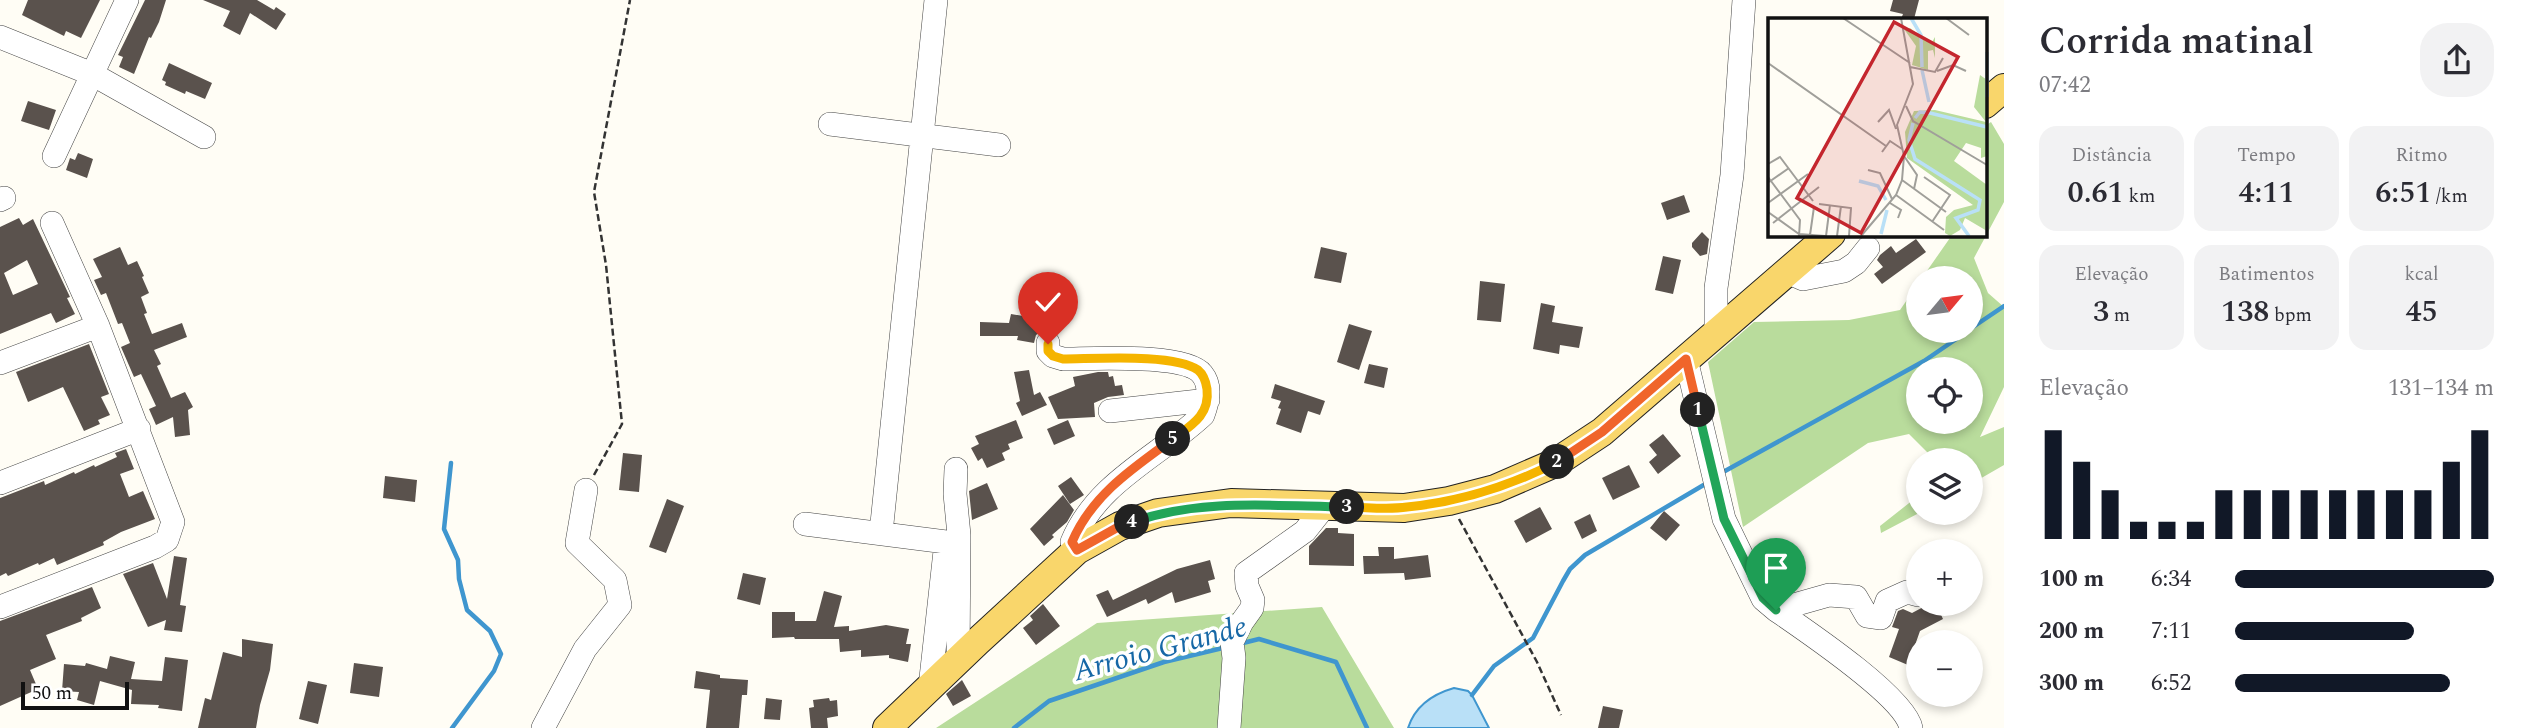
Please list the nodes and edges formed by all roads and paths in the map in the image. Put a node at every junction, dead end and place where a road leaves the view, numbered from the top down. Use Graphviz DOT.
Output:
graph roads {
  1 [pos="127,0"];
  2 [pos="630,0"];
  3 [pos="936,0"];
  4 [pos="1744,0"];
  5 [pos="0,37"];
  6 [pos="92,74"];
  7 [pos="2004,88"];
  8 [pos="1986,103"];
  9 [pos="830,124"];
  10 [pos="922,135"];
  11 [pos="204,137"];
  12 [pos="999,145"];
  13 [pos="54,156"];
  14 [pos="52,223"];
  15 [pos="1829,236"];
  16 [pos="1868,248"];
  17 [pos="1787,272"];
  18 [pos="98,326"];
  19 [pos="1716,334"];
  20 [pos="1048,344"];
  21 [pos="1686,359"];
  22 [pos="0,363"];
  23 [pos="1208,400"];
  24 [pos="1110,411"];
  25 [pos="139,429"];
  26 [pos="957,469"];
  27 [pos="0,483"];
  28 [pos="586,491"];
  29 [pos="1449,500"];
  30 [pos="1324,506"];
  31 [pos="805,524"];
  32 [pos="881,534"];
  33 [pos="1077,550"];
  34 [pos="1906,592"];
  35 [pos="0,607"];
  36 [pos="1776,610"];
  37 [pos="958,660"];
  38 [pos="930,687"];
  39 [pos="1561,715"];
  40 [pos="542,728"];
  41 [pos="887,728"];
  42 [pos="1229,728"];
  43 [pos="1911,728"];
  1 -- 6 [label="street"];
  2 -- 28 [label="path"];
  3 -- 10 [label="street"];
  4 -- 19 [label="street"];
  5 -- 6 [label="street"];
  6 -- 11 [label="street"];
  6 -- 13 [label="street"];
  7 -- 8 [label="main road"];
  9 -- 10 [label="street"];
  10 -- 12 [label="street"];
  10 -- 32 [label="street"];
  14 -- 18 [label="street"];
  15 -- 17 [label="main road"];
  16 -- 17 [label="street"];
  17 -- 19 [label="main road"];
  18 -- 22 [label="street"];
  18 -- 25 [label="street"];
  19 -- 21 [label="main road"];
  20 -- 23 [label="street"];
  21 -- 29 [label="main road"];
  21 -- 36 [label="street"];
  23 -- 24 [label="street"];
  23 -- 33 [label="street"];
  25 -- 27 [label="street"];
  25 -- 35 [label="street"];
  26 -- 37 [label="street"];
  28 -- 40 [label="street"];
  29 -- 30 [label="main road"];
  29 -- 39 [label="path"];
  30 -- 33 [label="main road"];
  30 -- 42 [label="street"];
  31 -- 32 [label="street"];
  32 -- 38 [label="street"];
  33 -- 37 [label="main road"];
  34 -- 36 [label="street"];
  36 -- 43 [label="street"];
  37 -- 38 [label="main road"];
  38 -- 41 [label="main road"];
}
